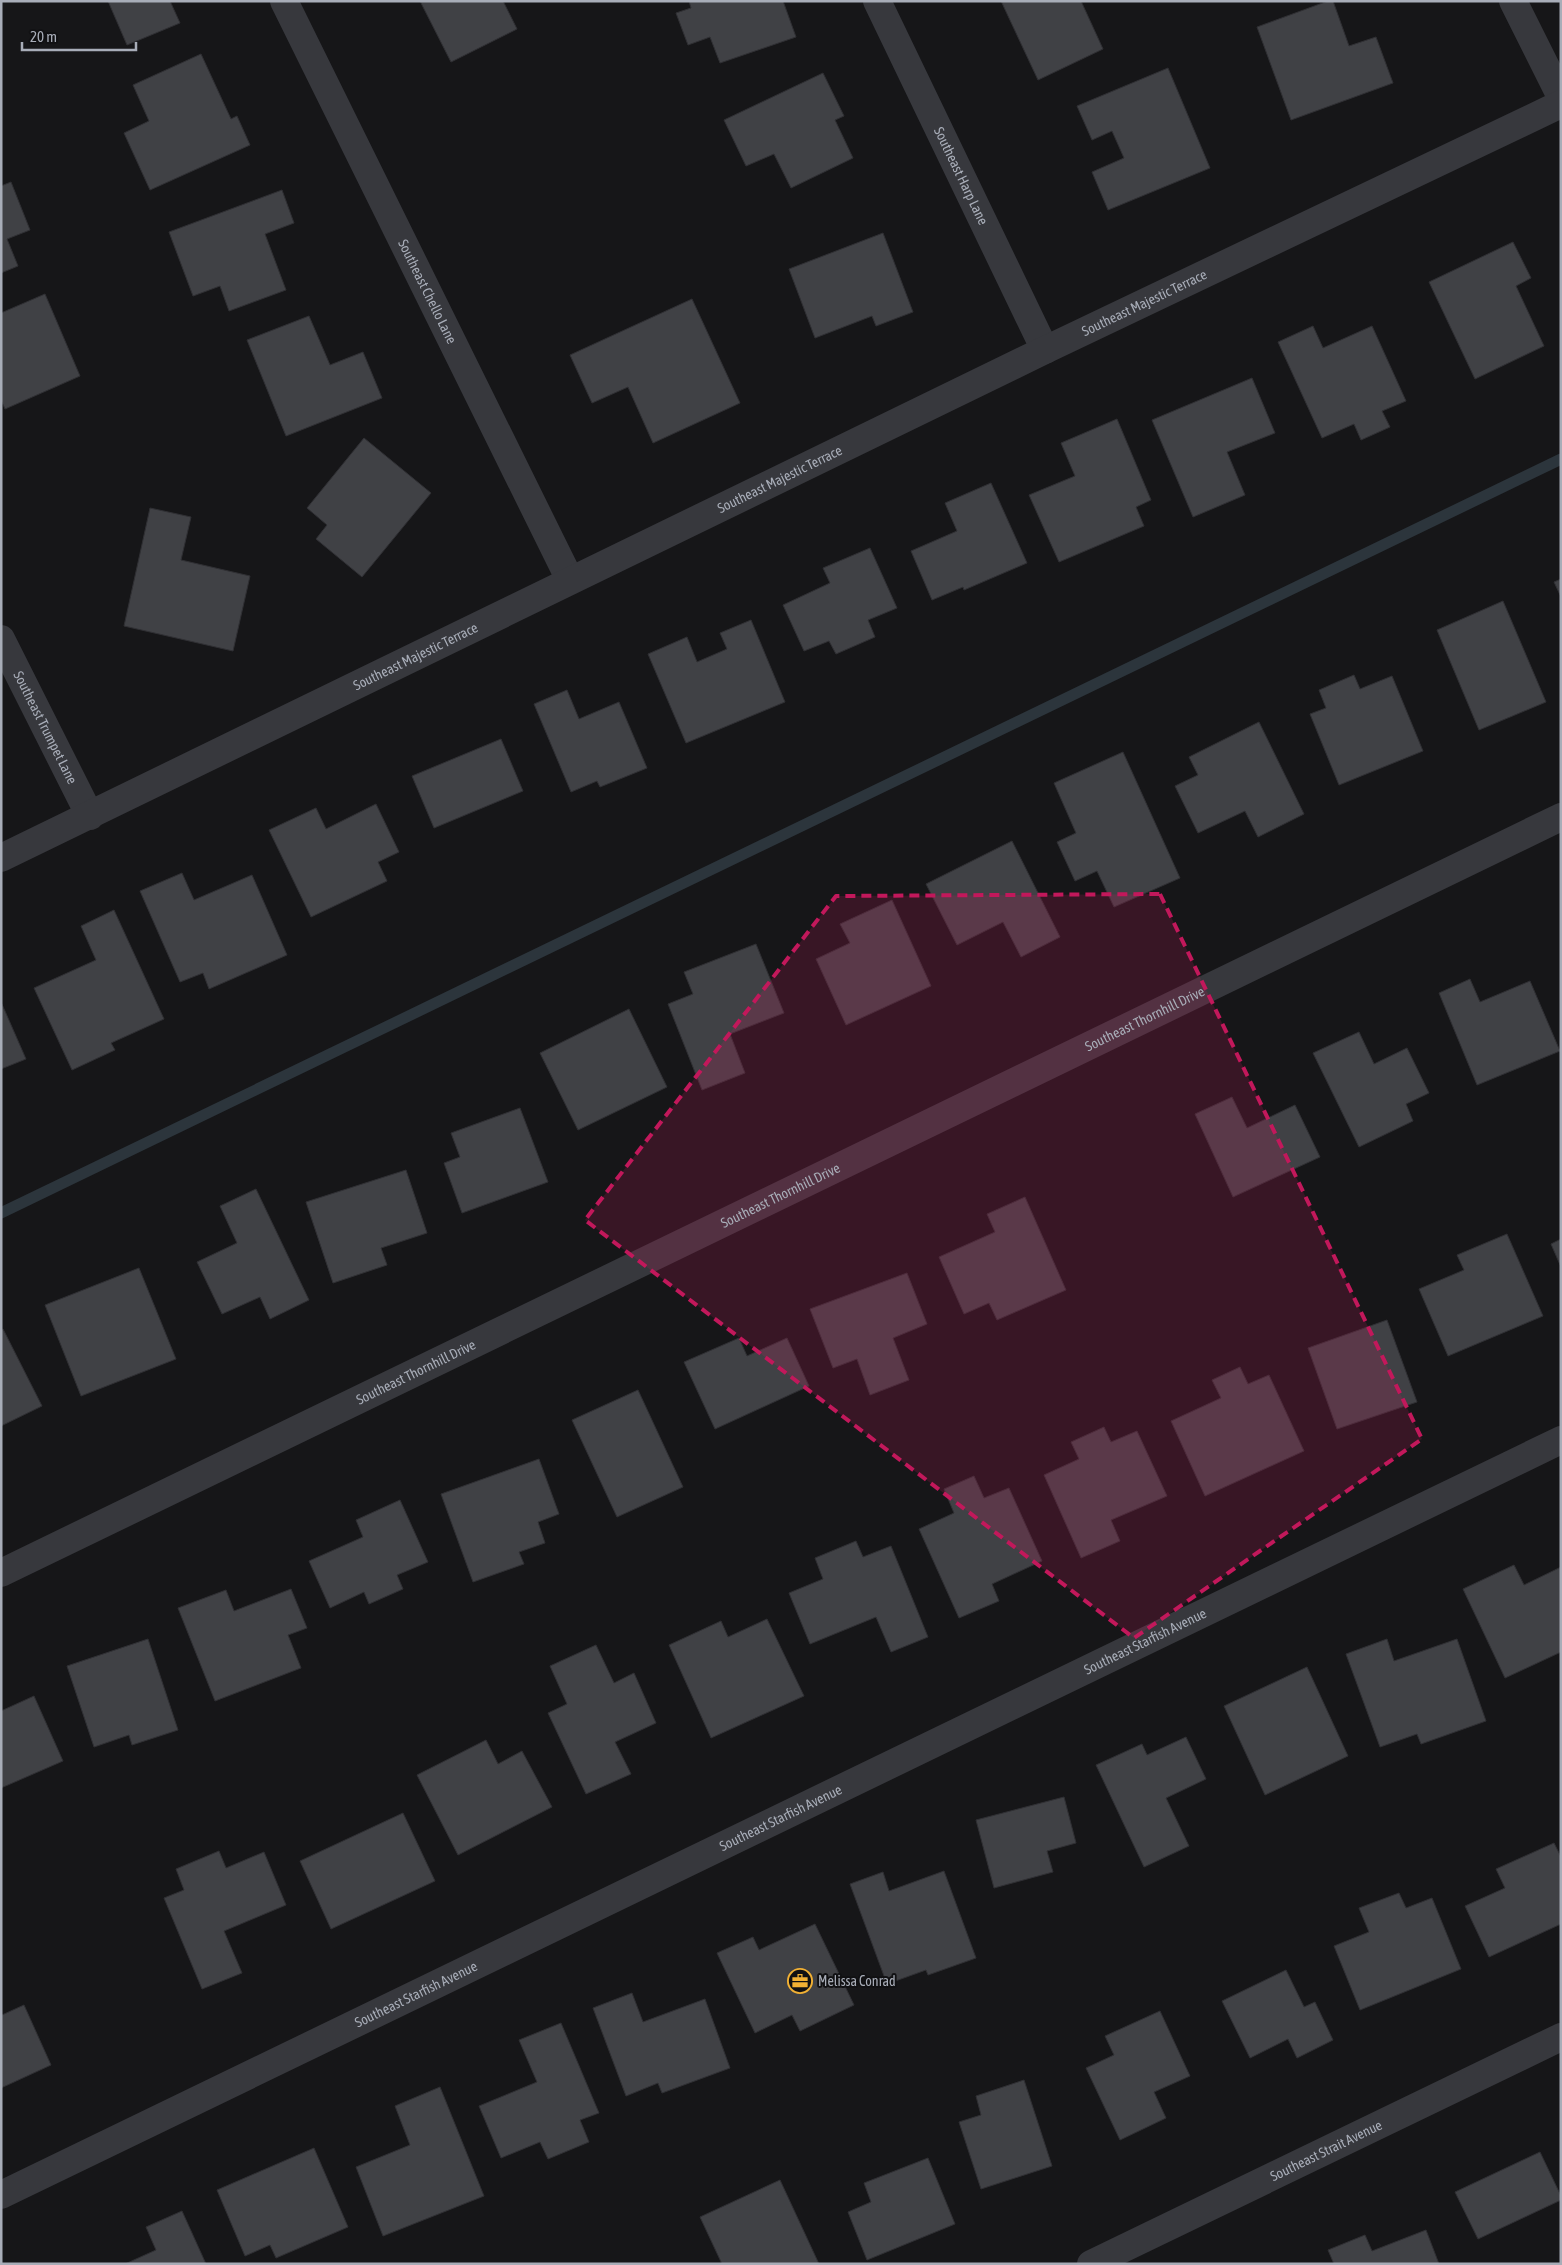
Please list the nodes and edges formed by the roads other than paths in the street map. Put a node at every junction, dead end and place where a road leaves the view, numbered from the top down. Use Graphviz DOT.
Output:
graph roads {
  1 [pos="284,1"];
  2 [pos="877,1"];
  3 [pos="1513,1"];
  4 [pos="1561,97"];
  5 [pos="1561,104"];
  6 [pos="1045,350"];
  7 [pos="570,580"];
  8 [pos="1,639"];
  9 [pos="90,816"];
  10 [pos="1561,817"];
  11 [pos="1,858"];
  12 [pos="1561,1440"];
  13 [pos="1,1573"];
  14 [pos="1561,2037"];
  15 [pos="1,2195"];
  16 [pos="1091,2264"];
  1 -- 7 [label="street, Southeast Chello Lane"];
  2 -- 6 [label="street, Southeast Harp Lane"];
  3 -- 4 [label="street"];
  5 -- 6 [label="street, Southeast Majestic Terrace"];
  6 -- 7 [label="street, Southeast Majestic Terrace"];
  7 -- 9 [label="street, Southeast Majestic Terrace"];
  8 -- 9 [label="street, Southeast Trumpet Lane"];
  9 -- 11 [label="street, Southeast Majestic Terrace"];
  10 -- 13 [label="street, Southeast Thornhill Drive"];
  12 -- 15 [label="street, Southeast Starfish Avenue"];
  14 -- 16 [label="street, Southeast Strait Avenue"];
}
